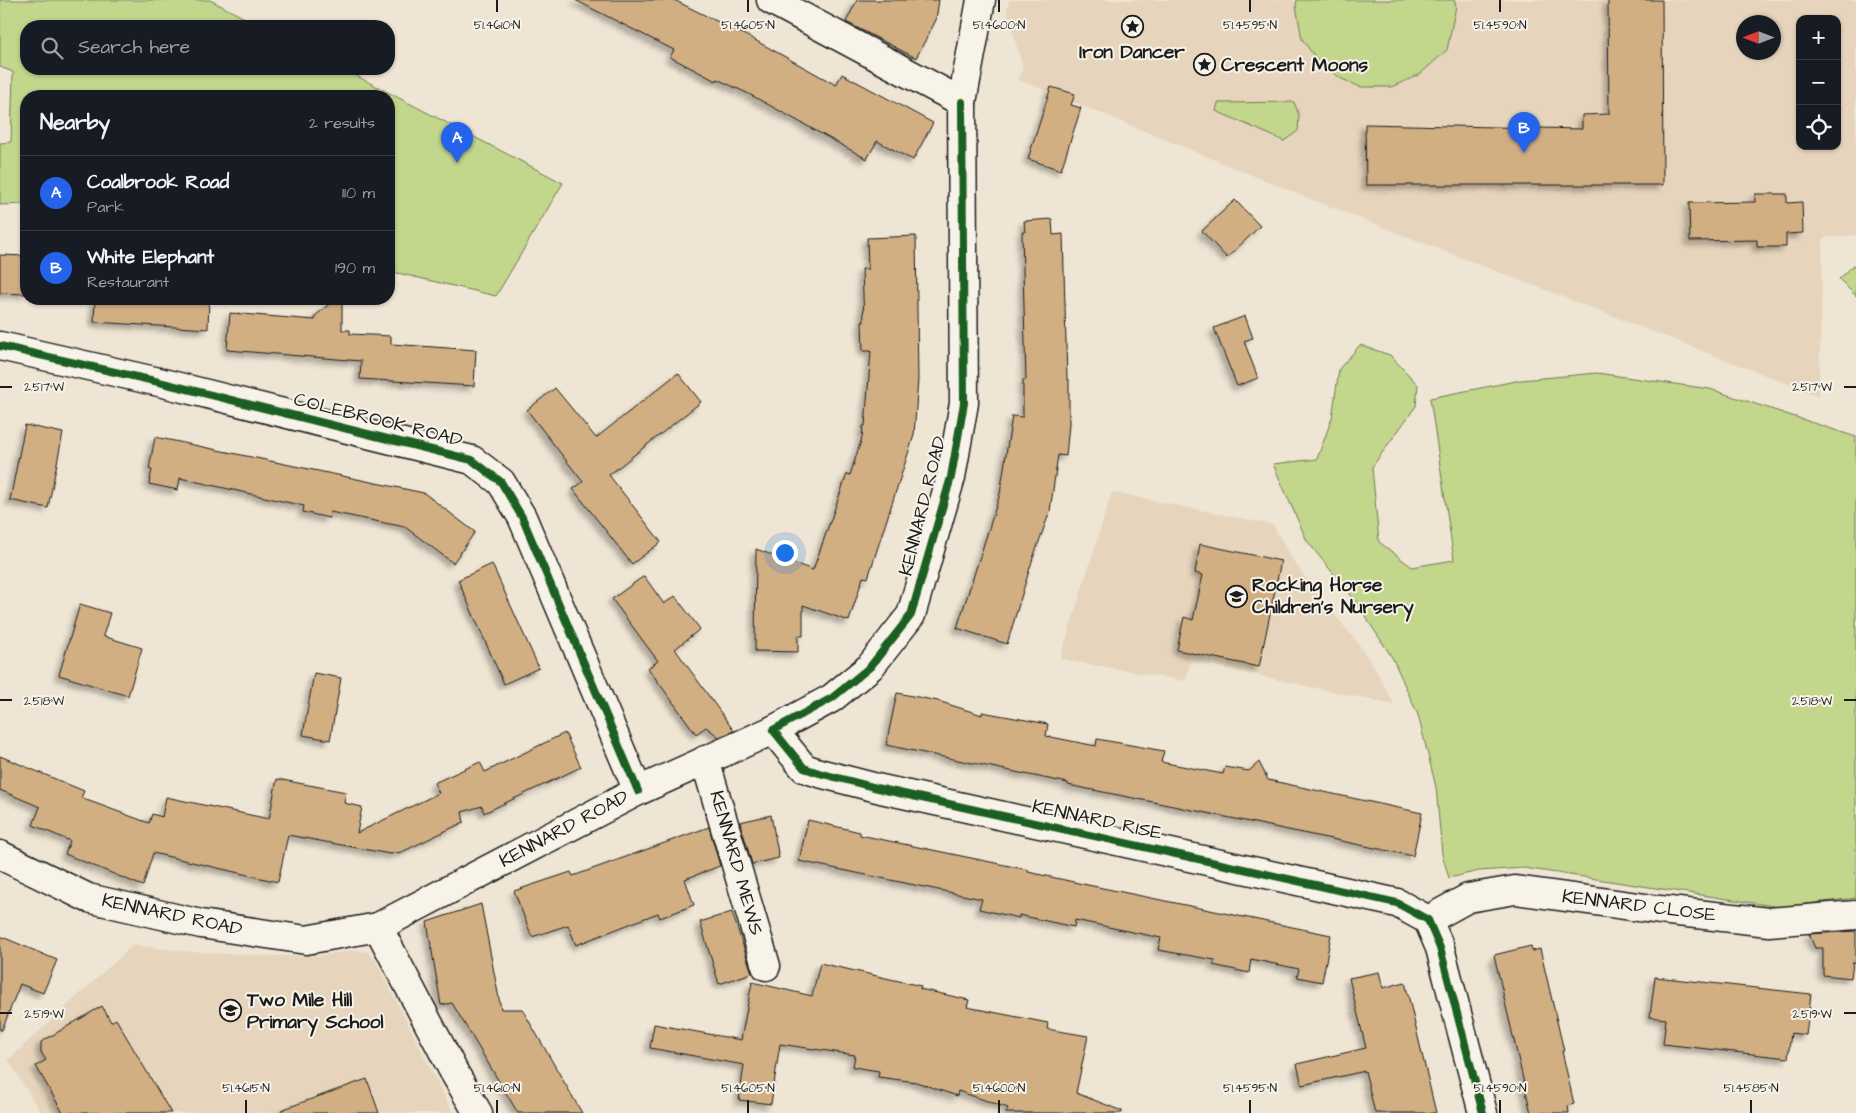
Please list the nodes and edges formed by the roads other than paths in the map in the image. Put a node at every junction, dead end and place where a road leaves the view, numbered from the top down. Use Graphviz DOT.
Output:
graph roads {
  1 [pos="771,0"];
  2 [pos="981,0"];
  3 [pos="962,102"];
  4 [pos="1,349"];
  5 [pos="772,730"];
  6 [pos="705,760"];
  7 [pos="638,791"];
  8 [pos="0,855"];
  9 [pos="1856,915"];
  10 [pos="1428,920"];
  11 [pos="378,927"];
  12 [pos="766,966"];
  13 [pos="478,1113"];
  14 [pos="1483,1113"];
  1 -- 3 [label="street"];
  2 -- 3 [label="street, KENNARD ROAD"];
  3 -- 5 [label="street, KENNARD ROAD"];
  4 -- 7 [label="street, COLEBROOK ROAD"];
  5 -- 6 [label="street, KENNARD ROAD"];
  5 -- 10 [label="street, KENNARD RISE"];
  6 -- 7 [label="street, KENNARD ROAD"];
  6 -- 12 [label="street, KENNARD MEWS"];
  7 -- 11 [label="street, KENNARD ROAD"];
  8 -- 11 [label="street, KENNARD ROAD"];
  9 -- 10 [label="street, KENNARD CLOSE"];
  10 -- 14 [label="street"];
  11 -- 13 [label="street"];
}
